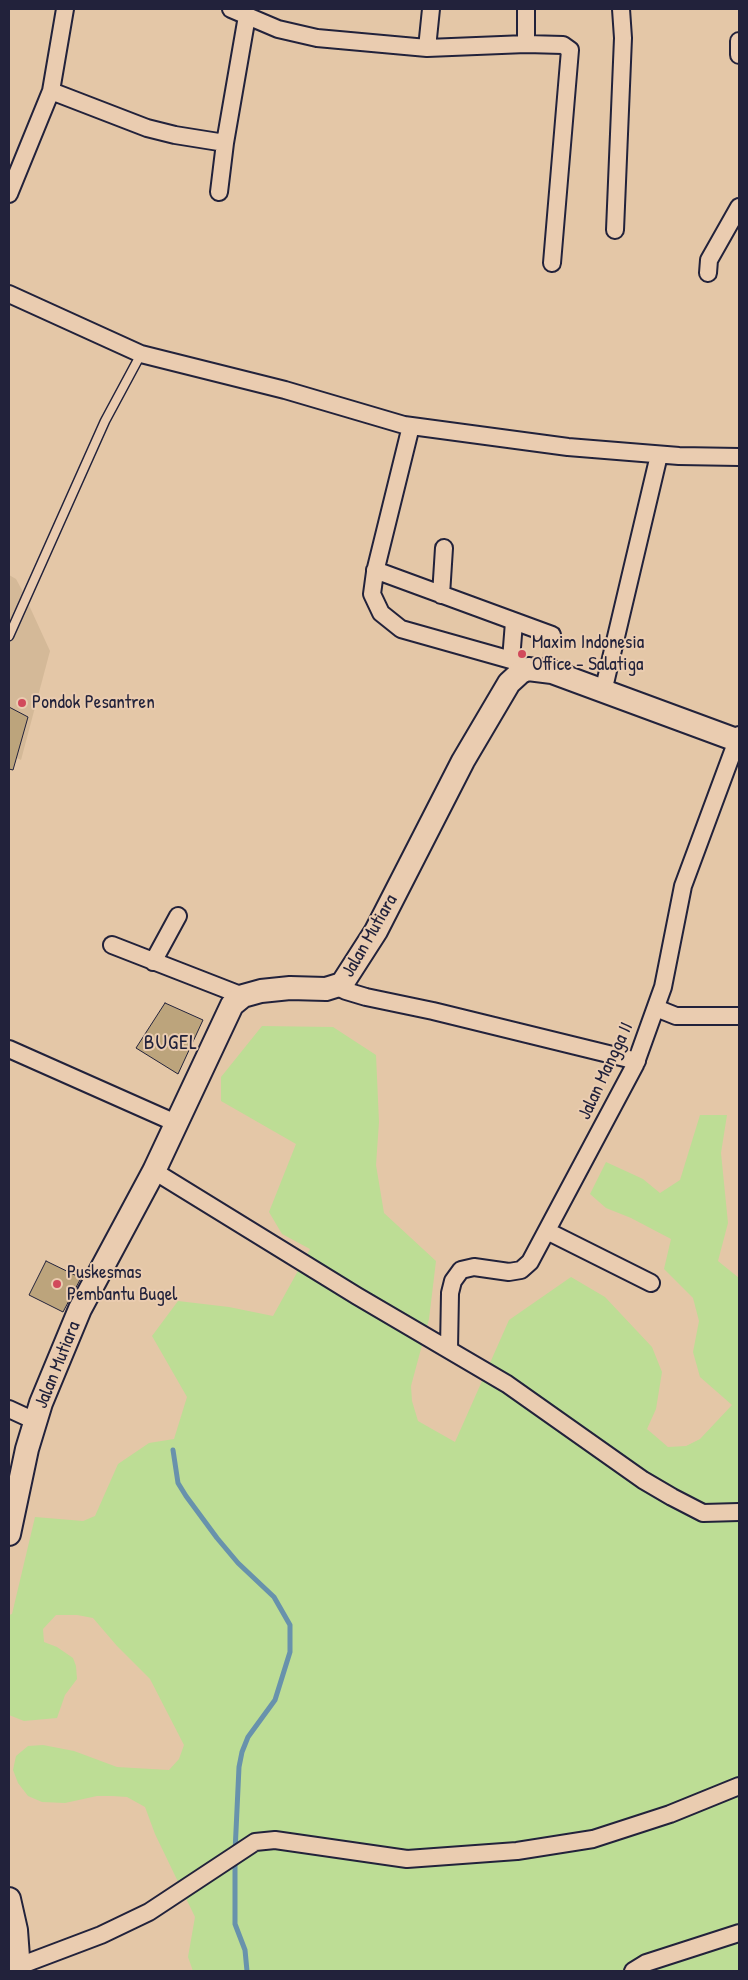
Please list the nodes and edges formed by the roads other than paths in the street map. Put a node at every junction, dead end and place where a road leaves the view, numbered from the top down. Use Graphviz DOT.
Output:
graph roads {
  1 [pos="65,9"];
  2 [pos="231,9"];
  3 [pos="431,9"];
  4 [pos="526,9"];
  5 [pos="621,9"];
  6 [pos="247,16"];
  7 [pos="526,44"];
  8 [pos="427,48"];
  9 [pos="51,91"];
  10 [pos="225,143"];
  11 [pos="220,192"];
  12 [pos="9,194"];
  13 [pos="739,207"];
  14 [pos="615,230"];
  15 [pos="552,263"];
  16 [pos="708,273"];
  17 [pos="9,294"];
  18 [pos="141,354"];
  19 [pos="411,426"];
  20 [pos="659,455"];
  21 [pos="739,457"];
  22 [pos="444,548"];
  23 [pos="375,570"];
  24 [pos="440,594"];
  25 [pos="514,622"];
  26 [pos="9,636"];
  27 [pos="552,636"];
  28 [pos="519,665"];
  29 [pos="603,692"];
  30 [pos="739,739"];
  31 [pos="178,916"];
  32 [pos="112,945"];
  33 [pos="153,962"];
  34 [pos="336,986"];
  35 [pos="243,996"];
  36 [pos="656,1008"];
  37 [pos="739,1016"];
  38 [pos="9,1049"];
  39 [pos="637,1061"];
  40 [pos="178,1124"];
  41 [pos="154,1172"];
  42 [pos="547,1232"];
  43 [pos="651,1283"];
  44 [pos="449,1349"];
  45 [pos="9,1409"];
  46 [pos="35,1421"];
  47 [pos="739,1512"];
  48 [pos="9,1534"];
  49 [pos="739,1786"];
  50 [pos="9,1899"];
  51 [pos="739,1933"];
  52 [pos="19,1969"];
  53 [pos="633,1971"];
  1 -- 9 [label="street"];
  2 -- 6 [label="street"];
  3 -- 8 [label="street"];
  4 -- 7 [label="street"];
  5 -- 14 [label="street"];
  6 -- 8 [label="street"];
  6 -- 10 [label="street"];
  7 -- 8 [label="street"];
  7 -- 15 [label="street"];
  9 -- 10 [label="street"];
  9 -- 12 [label="street"];
  10 -- 11 [label="street"];
  13 -- 16 [label="street"];
  17 -- 18 [label="street"];
  18 -- 19 [label="street"];
  18 -- 26 [label="lane"];
  19 -- 20 [label="street"];
  19 -- 23 [label="street"];
  20 -- 21 [label="street"];
  20 -- 29 [label="street"];
  22 -- 24 [label="street"];
  23 -- 24 [label="street"];
  23 -- 28 [label="street"];
  24 -- 25 [label="street"];
  25 -- 27 [label="street"];
  25 -- 28 [label="street"];
  28 -- 29 [label="street"];
  28 -- 34 [label="street, Jalan Mutiara"];
  29 -- 30 [label="street"];
  30 -- 36 [label="street, Jalan Mangga II"];
  31 -- 33 [label="street"];
  32 -- 33 [label="street"];
  33 -- 35 [label="street"];
  34 -- 35 [label="street, Jalan Mutiara"];
  34 -- 39 [label="street"];
  35 -- 40 [label="street, Jalan Mutiara"];
  36 -- 37 [label="street"];
  36 -- 39 [label="street, Jalan Mangga II"];
  38 -- 40 [label="street"];
  39 -- 42 [label="street, Jalan Mangga II"];
  40 -- 41 [label="street, Jalan Mutiara"];
  41 -- 44 [label="street"];
  41 -- 46 [label="street, Jalan Mutiara"];
  42 -- 43 [label="street"];
  42 -- 44 [label="street, Jalan Mangga II"];
  44 -- 47 [label="street"];
  45 -- 46 [label="street"];
  46 -- 48 [label="street, Jalan Mutiara"];
  49 -- 52 [label="street"];
  50 -- 52 [label="street"];
  51 -- 53 [label="street"];
}
